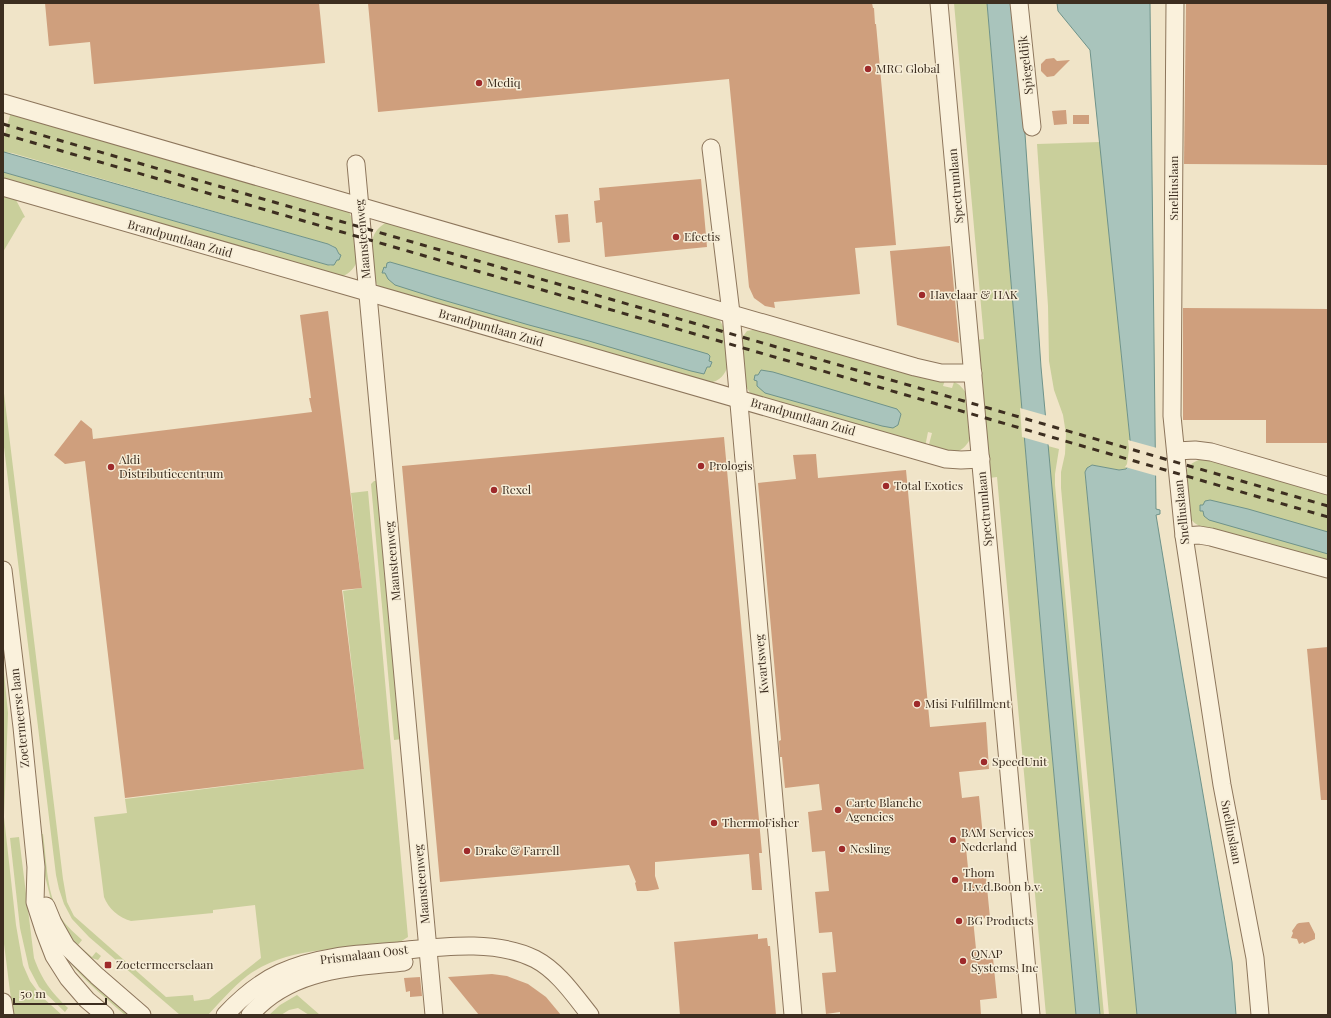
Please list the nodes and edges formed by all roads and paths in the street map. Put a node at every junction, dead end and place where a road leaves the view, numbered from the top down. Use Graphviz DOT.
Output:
graph roads {
  1 [pos="939,3"];
  2 [pos="1019,3"];
  3 [pos="1175,3"];
  4 [pos="3,103"];
  5 [pos="1032,127"];
  6 [pos="711,148"];
  7 [pos="356,164"];
  8 [pos="3,187"];
  9 [pos="361,206"];
  10 [pos="368,292"];
  11 [pos="731,313"];
  12 [pos="973,372"];
  13 [pos="739,399"];
  14 [pos="1176,451"];
  15 [pos="981,459"];
  16 [pos="1328,486"];
  17 [pos="1184,536"];
  18 [pos="1328,569"];
  19 [pos="3,570"];
  20 [pos="36,867"];
  21 [pos="429,954"];
  22 [pos="3,1002"];
  23 [pos="5,1015"];
  24 [pos="104,1015"];
  25 [pos="142,1015"];
  26 [pos="225,1015"];
  27 [pos="250,1015"];
  28 [pos="434,1015"];
  29 [pos="590,1015"];
  30 [pos="793,1015"];
  31 [pos="1031,1015"];
  32 [pos="1260,1015"];
  1 -- 12 [label="street, Spectrumlaan"];
  2 -- 5 [label="street, Spiegeldijk"];
  3 -- 14 [label="street, Snelliuslaan"];
  4 -- 9 [label="street"];
  6 -- 11 [label="street, Kwartsweg"];
  7 -- 9 [label="street, Maansteenweg"];
  8 -- 10 [label="street, Brandpuntlaan Zuid"];
  9 -- 10 [label="street, Maansteenweg"];
  9 -- 11 [label="street"];
  10 -- 13 [label="street, Brandpuntlaan Zuid"];
  10 -- 21 [label="street, Maansteenweg"];
  11 -- 12 [label="street"];
  11 -- 13 [label="street, Kwartsweg"];
  12 -- 15 [label="street, Spectrumlaan"];
  13 -- 15 [label="street, Brandpuntlaan Zuid"];
  13 -- 30 [label="street, Kwartsweg"];
  14 -- 16 [label="street"];
  14 -- 17 [label="street, Snelliuslaan"];
  15 -- 31 [label="street, Spectrumlaan"];
  17 -- 18 [label="street"];
  17 -- 32 [label="street, Snelliuslaan"];
  19 -- 20 [label="street, Zoetermeerse laan"];
  20 -- 24 [label="street, Zoetermeerse laan"];
  20 -- 25 [label="street, Zoetermeerse laan"];
  21 -- 26 [label="street, Prismalaan Oost"];
  21 -- 27 [label="street, Prismalaan Oost"];
  21 -- 28 [label="street, Maansteenweg"];
  21 -- 29 [label="street, Prismalaan Oost"];
  22 -- 23 [label="street"];
}
